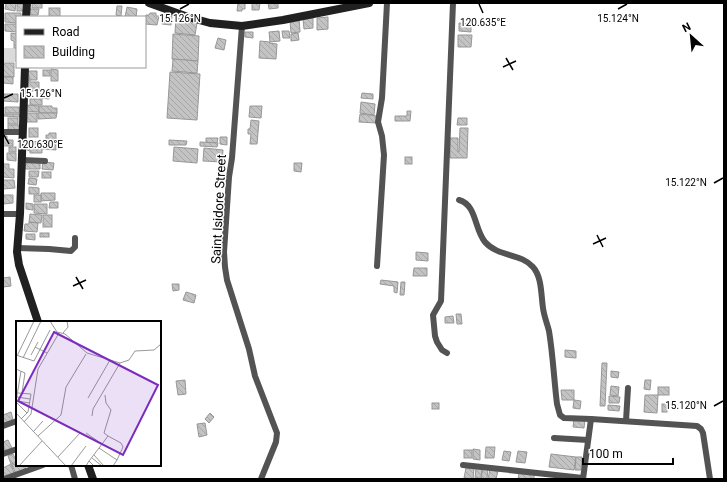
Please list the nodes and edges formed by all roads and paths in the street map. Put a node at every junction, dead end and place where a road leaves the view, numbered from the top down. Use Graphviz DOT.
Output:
graph roads {
  1 [pos="27,3"];
  2 [pos="149,3"];
  3 [pos="369,3"];
  4 [pos="387,3"];
  5 [pos="447,3"];
  6 [pos="452,6"];
  7 [pos="26,16"];
  8 [pos="242,26"];
  9 [pos="25,68"];
  10 [pos="3,132"];
  11 [pos="23,132"];
  12 [pos="22,160"];
  13 [pos="45,161"];
  14 [pos="459,200"];
  15 [pos="3,214"];
  16 [pos="20,214"];
  17 [pos="74,238"];
  18 [pos="17,248"];
  19 [pos="377,266"];
  20 [pos="38,321"];
  21 [pos="447,353"];
  22 [pos="628,388"];
  23 [pos="591,419"];
  24 [pos="16,421"];
  25 [pos="626,421"];
  26 [pos="3,426"];
  27 [pos="554,438"];
  28 [pos="588,440"];
  29 [pos="16,449"];
  30 [pos="3,454"];
  31 [pos="463,465"];
  32 [pos="40,466"];
  33 [pos="71,466"];
  34 [pos="88,466"];
  35 [pos="4,479"];
  36 [pos="75,479"];
  37 [pos="93,479"];
  38 [pos="261,479"];
  39 [pos="583,479"];
  40 [pos="710,479"];
  1 -- 7 [label="street"];
  2 -- 8 [label="street"];
  3 -- 8 [label="street"];
  4 -- 19 [label="street"];
  5 -- 6 [label="street"];
  6 -- 21 [label="street"];
  8 -- 38 [label="street, Saint Isidore Street"];
  9 -- 11 [label="street"];
  10 -- 11 [label="street"];
  11 -- 12 [label="street"];
  12 -- 13 [label="street"];
  12 -- 16 [label="street"];
  14 -- 23 [label="street"];
  15 -- 16 [label="street"];
  16 -- 18 [label="street"];
  17 -- 18 [label="street"];
  18 -- 20 [label="street"];
  22 -- 25 [label="street"];
  23 -- 25 [label="street"];
  23 -- 28 [label="street"];
  24 -- 26 [label="street"];
  25 -- 40 [label="street"];
  27 -- 28 [label="street"];
  28 -- 39 [label="street"];
  29 -- 30 [label="street"];
  31 -- 39 [label="street"];
  32 -- 35 [label="street"];
  33 -- 36 [label="street"];
  34 -- 37 [label="street"];
}
